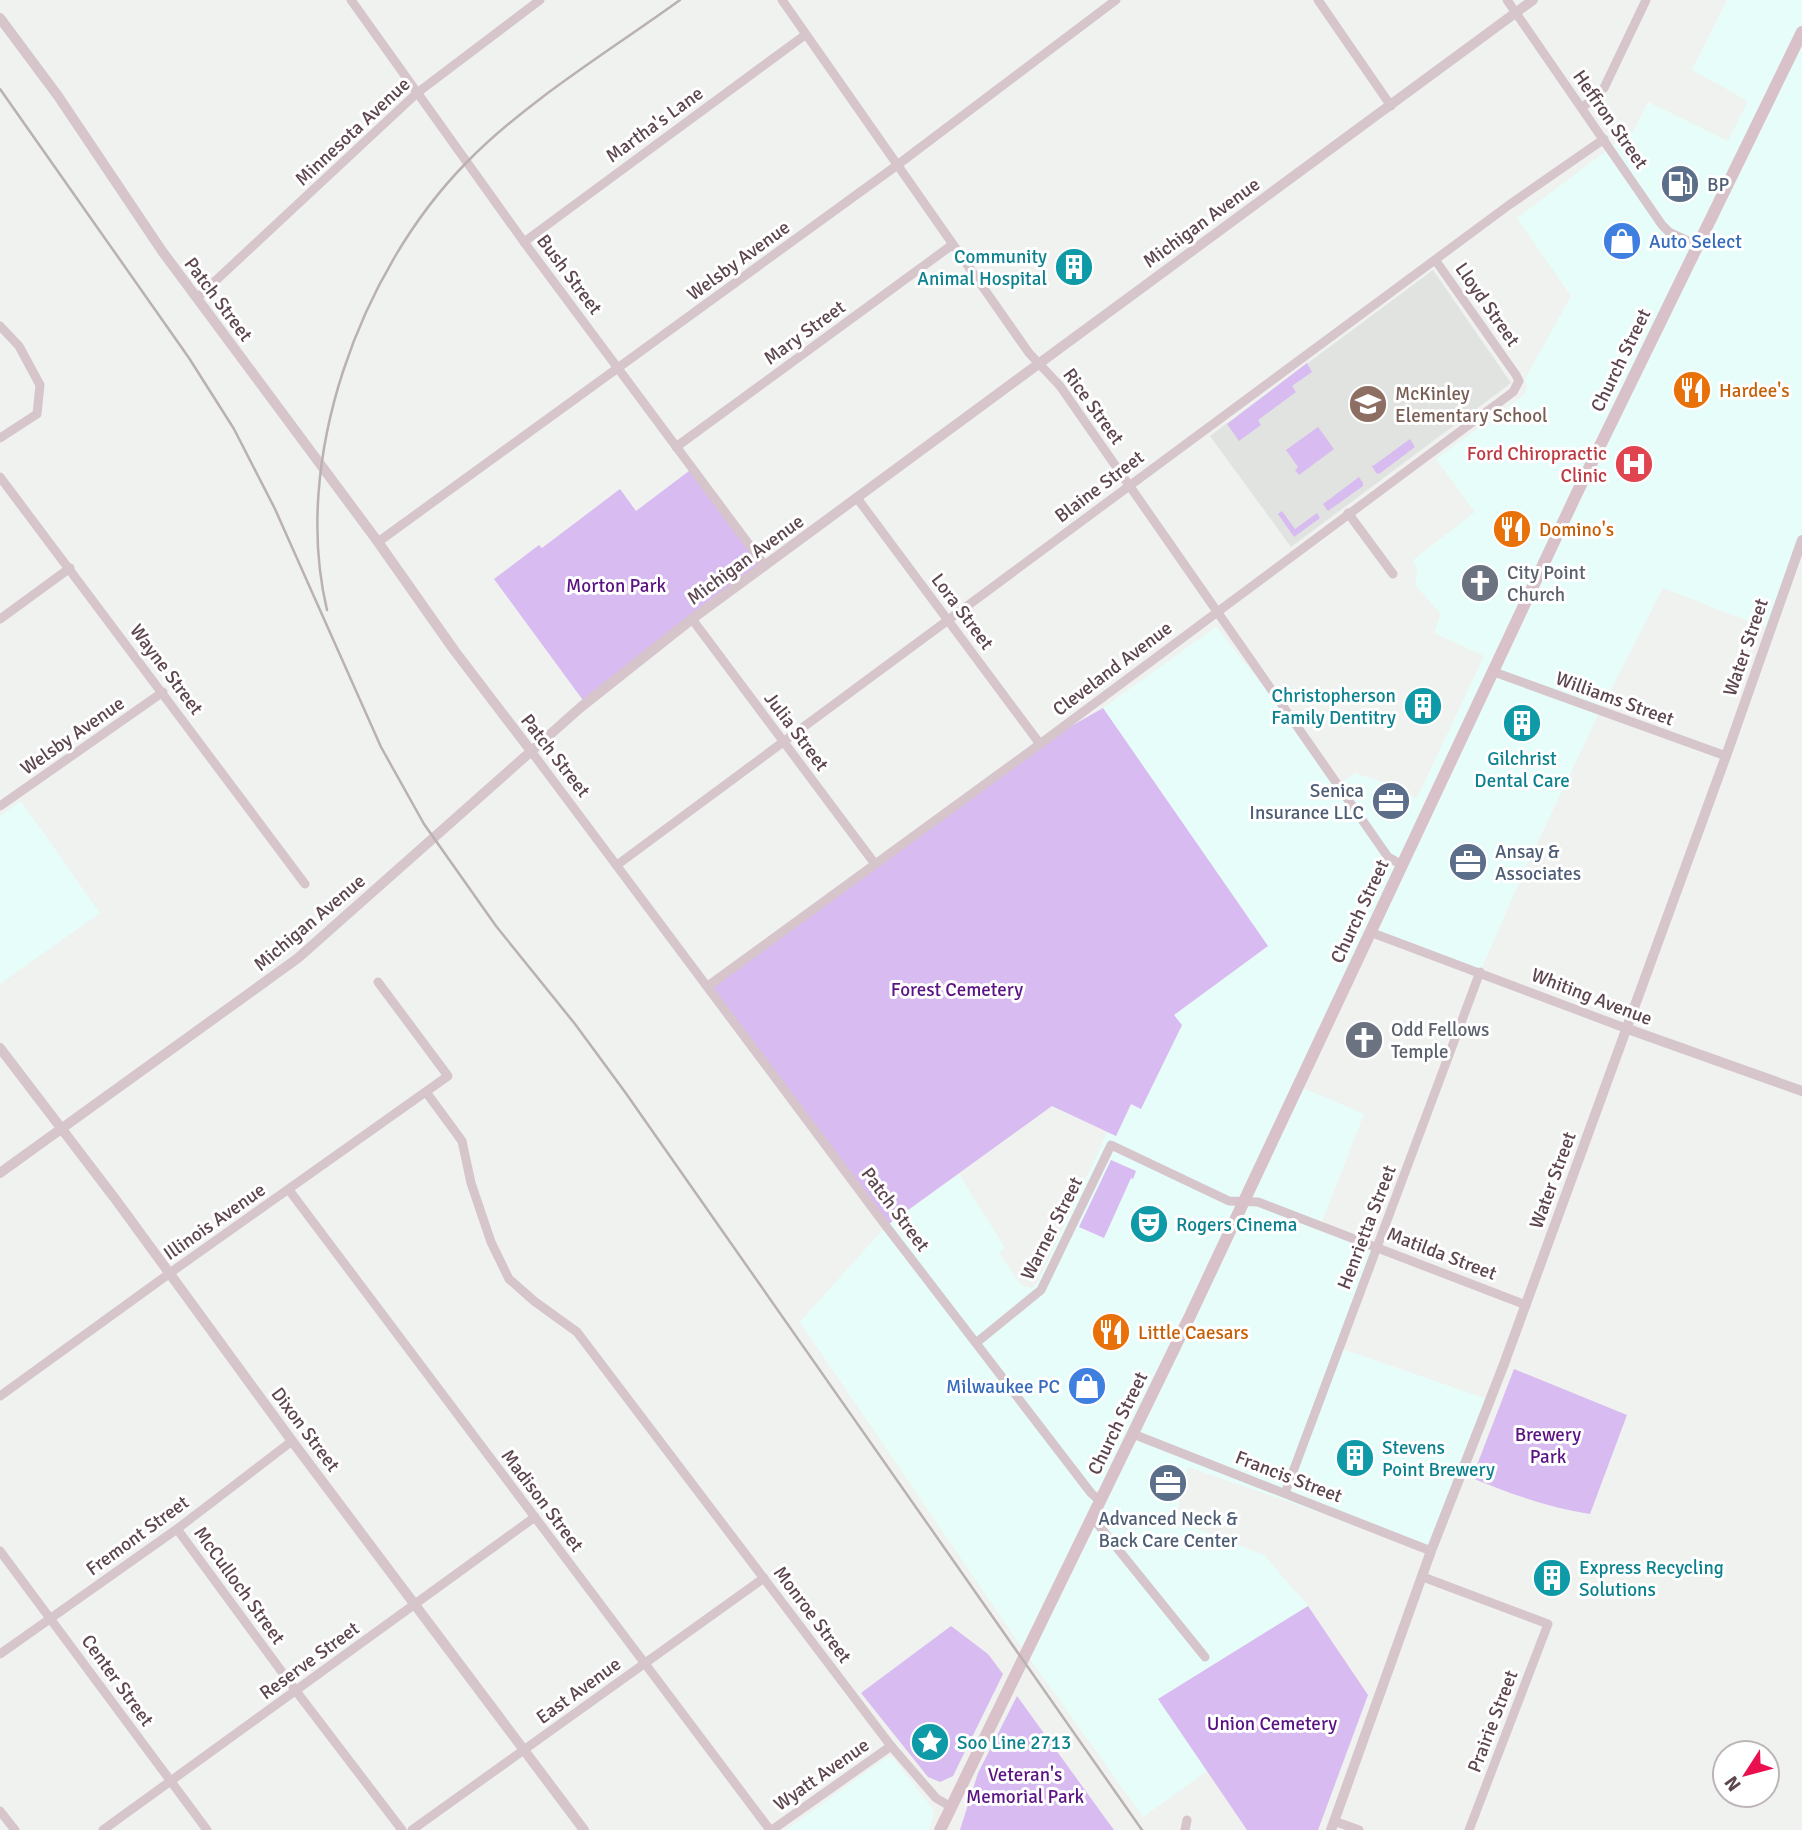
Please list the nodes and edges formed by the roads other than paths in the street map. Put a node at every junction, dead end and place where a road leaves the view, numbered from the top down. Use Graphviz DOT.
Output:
graph roads {
  1 [pos="351,0"];
  2 [pos="540,0"];
  3 [pos="782,0"];
  4 [pos="1116,0"];
  5 [pos="1318,0"];
  6 [pos="1507,0"];
  7 [pos="1533,0"];
  8 [pos="1646,0"];
  9 [pos="1516,13"];
  10 [pos="0,18"];
  11 [pos="1802,32"];
  12 [pos="805,35"];
  13 [pos="417,93"];
  14 [pos="1391,106"];
  15 [pos="1582,108"];
  16 [pos="1604,139"];
  17 [pos="896,166"];
  18 [pos="524,242"];
  19 [pos="952,245"];
  20 [pos="1697,245"];
  21 [pos="1436,261"];
  22 [pos="197,298"];
  23 [pos="0,326"];
  24 [pos="1039,362"];
  25 [pos="1511,368"];
  26 [pos="620,369"];
  27 [pos="0,438"];
  28 [pos="676,447"];
  29 [pos="0,477"];
  30 [pos="1129,485"];
  31 [pos="857,498"];
  32 [pos="1348,513"];
  33 [pos="1802,540"];
  34 [pos="378,542"];
  35 [pos="765,566"];
  36 [pos="70,568"];
  37 [pos="1393,574"];
  38 [pos="1217,611"];
  39 [pos="0,619"];
  40 [pos="692,619"];
  41 [pos="948,620"];
  42 [pos="1494,672"];
  43 [pos="163,692"];
  44 [pos="783,742"];
  45 [pos="1040,744"];
  46 [pos="531,751"];
  47 [pos="1726,756"];
  48 [pos="0,806"];
  49 [pos="874,864"];
  50 [pos="617,865"];
  51 [pos="1402,865"];
  52 [pos="305,884"];
  53 [pos="1370,932"];
  54 [pos="1480,972"];
  55 [pos="378,982"];
  56 [pos="708,986"];
  57 [pos="1625,1028"];
  58 [pos="0,1048"];
  59 [pos="1802,1091"];
  60 [pos="426,1092"];
  61 [pos="61,1130"];
  62 [pos="1111,1145"];
  63 [pos="0,1173"];
  64 [pos="289,1190"];
  65 [pos="1243,1201"];
  66 [pos="1378,1247"];
  67 [pos="170,1273"];
  68 [pos="1526,1305"];
  69 [pos="976,1343"];
  70 [pos="0,1396"];
  71 [pos="1133,1434"];
  72 [pos="292,1441"];
  73 [pos="1285,1493"];
  74 [pos="1100,1501"];
  75 [pos="535,1517"];
  76 [pos="1092,1517"];
  77 [pos="177,1529"];
  78 [pos="0,1551"];
  79 [pos="1431,1551"];
  80 [pos="1423,1577"];
  81 [pos="764,1578"];
  82 [pos="415,1603"];
  83 [pos="50,1619"];
  84 [pos="0,1654"];
  85 [pos="1205,1657"];
  86 [pos="645,1664"];
  87 [pos="296,1691"];
  88 [pos="891,1746"];
  89 [pos="525,1750"];
  90 [pos="170,1781"];
  91 [pos="951,1807"];
  92 [pos="0,1811"];
  93 [pos="1335,1827"];
  94 [pos="15,1830"];
  95 [pos="103,1830"];
  96 [pos="207,1830"];
  97 [pos="402,1830"];
  98 [pos="412,1830"];
  99 [pos="584,1830"];
  100 [pos="771,1830"];
  101 [pos="942,1830"];
  102 [pos="1359,1830"];
  103 [pos="1469,1830"];
  1 -- 13 [label="street, Bush Street"];
  2 -- 13 [label="street, Minnesota Avenue"];
  3 -- 12 [label="street, Rice Street"];
  4 -- 17 [label="street, Welsby Avenue"];
  5 -- 14 [label="street"];
  6 -- 9 [label="street, Heffron Street"];
  7 -- 9 [label="street, Michigan Avenue"];
  8 -- 15 [label="street"];
  9 -- 14 [label="street, Michigan Avenue"];
  9 -- 15 [label="street, Heffron Street"];
  10 -- 22 [label="street, Patch Street"];
  11 -- 20 [label="main road, Church Street"];
  12 -- 17 [label="street, Rice Street"];
  12 -- 18 [label="street, Martha's Lane"];
  13 -- 18 [label="street, Bush Street"];
  13 -- 22 [label="street, Minnesota Avenue"];
  14 -- 24 [label="street, Michigan Avenue"];
  15 -- 16 [label="street, Heffron Street"];
  16 -- 20 [label="street, Heffron Street"];
  16 -- 21 [label="street, Blaine Street"];
  17 -- 19 [label="street, Rice Street"];
  17 -- 26 [label="street, Welsby Avenue"];
  18 -- 26 [label="street, Bush Street"];
  19 -- 24 [label="street, Rice Street"];
  19 -- 28 [label="street, Mary Street"];
  20 -- 42 [label="main road, Church Street"];
  21 -- 25 [label="street, Lloyd Street"];
  21 -- 30 [label="street, Blaine Street"];
  22 -- 34 [label="street, Patch Street"];
  23 -- 27 [label="street"];
  24 -- 30 [label="street, Rice Street"];
  24 -- 31 [label="street, Michigan Avenue"];
  25 -- 32 [label="street, Cleveland Avenue"];
  26 -- 28 [label="street, Bush Street"];
  26 -- 34 [label="street, Welsby Avenue"];
  28 -- 35 [label="street, Bush Street"];
  29 -- 36 [label="street, Wayne Street"];
  30 -- 38 [label="street, Rice Street"];
  30 -- 41 [label="street, Blaine Street"];
  31 -- 35 [label="street, Michigan Avenue"];
  31 -- 41 [label="street, Lora Street"];
  32 -- 37 [label="street"];
  32 -- 38 [label="street, Cleveland Avenue"];
  33 -- 47 [label="street, Water Street"];
  34 -- 46 [label="street, Patch Street"];
  35 -- 40 [label="street, Michigan Avenue"];
  36 -- 39 [label="street"];
  36 -- 43 [label="street, Wayne Street"];
  38 -- 45 [label="street, Cleveland Avenue"];
  38 -- 51 [label="street, Rice Street"];
  40 -- 44 [label="street, Julia Street"];
  40 -- 46 [label="street, Michigan Avenue"];
  41 -- 44 [label="street, Blaine Street"];
  41 -- 45 [label="street, Lora Street"];
  42 -- 47 [label="street, Williams Street"];
  42 -- 51 [label="main road, Church Street"];
  43 -- 48 [label="street, Welsby Avenue"];
  43 -- 52 [label="street, Wayne Street"];
  44 -- 49 [label="street, Julia Street"];
  44 -- 50 [label="street, Blaine Street"];
  45 -- 49 [label="street, Cleveland Avenue"];
  46 -- 50 [label="street, Patch Street"];
  46 -- 61 [label="street, Michigan Avenue"];
  47 -- 57 [label="street, Water Street"];
  49 -- 56 [label="street, Cleveland Avenue"];
  50 -- 56 [label="street, Patch Street"];
  51 -- 53 [label="main road, Church Street"];
  53 -- 54 [label="street, Whiting Avenue"];
  53 -- 65 [label="main road, Church Street"];
  54 -- 57 [label="street, Whiting Avenue"];
  54 -- 66 [label="street, Henrietta Street"];
  55 -- 60 [label="street, Illinois Avenue"];
  56 -- 69 [label="street, Patch Street"];
  57 -- 59 [label="street, Whiting Avenue"];
  57 -- 68 [label="street, Water Street"];
  58 -- 61 [label="street, Dixon Street"];
  60 -- 64 [label="street, Illinois Avenue"];
  60 -- 81 [label="street, Monroe Street"];
  61 -- 63 [label="street, Michigan Avenue"];
  61 -- 67 [label="street, Dixon Street"];
  62 -- 65 [label="street, Matilda Street"];
  62 -- 69 [label="street, Warner Street"];
  64 -- 67 [label="street, Illinois Avenue"];
  64 -- 75 [label="street, Madison Street"];
  65 -- 66 [label="street, Matilda Street"];
  65 -- 71 [label="main road, Church Street"];
  66 -- 68 [label="street, Matilda Street"];
  66 -- 73 [label="street, Henrietta Street"];
  67 -- 70 [label="street, Illinois Avenue"];
  67 -- 72 [label="street, Dixon Street"];
  68 -- 79 [label="street, Water Street"];
  69 -- 74 [label="street, Patch Street"];
  71 -- 73 [label="street, Francis Street"];
  71 -- 74 [label="main road, Church Street"];
  72 -- 77 [label="street, Fremont Street"];
  72 -- 82 [label="street, Dixon Street"];
  73 -- 79 [label="street, Francis Street"];
  74 -- 76 [label="main road, Church Street"];
  75 -- 82 [label="street, Reserve Street"];
  75 -- 86 [label="street, Madison Street"];
  76 -- 85 [label="street"];
  76 -- 91 [label="main road, Church Street"];
  77 -- 83 [label="street, Fremont Street"];
  77 -- 87 [label="street, McCulloch Street"];
  78 -- 83 [label="street, Center Street"];
  79 -- 80 [label="street, Water Street"];
  80 -- 93 [label="street, Water Street"];
  80 -- 103 [label="street, Prairie Street"];
  81 -- 86 [label="street, East Avenue"];
  81 -- 88 [label="street, Monroe Street"];
  82 -- 87 [label="street, Reserve Street"];
  82 -- 89 [label="street, Dixon Street"];
  83 -- 84 [label="street, Fremont Street"];
  83 -- 90 [label="street, Center Street"];
  86 -- 89 [label="street, East Avenue"];
  86 -- 100 [label="street, Madison Street"];
  87 -- 90 [label="street, Reserve Street"];
  87 -- 97 [label="street, McCulloch Street"];
  88 -- 91 [label="street, Monroe Street"];
  88 -- 100 [label="street, Wyatt Avenue"];
  89 -- 98 [label="street, East Avenue"];
  89 -- 99 [label="street, Dixon Street"];
  90 -- 95 [label="street, Reserve Street"];
  90 -- 96 [label="street, Center Street"];
  91 -- 101 [label="main road, Church Street"];
  92 -- 94 [label="street"];
  93 -- 102 [label="street"];
}
